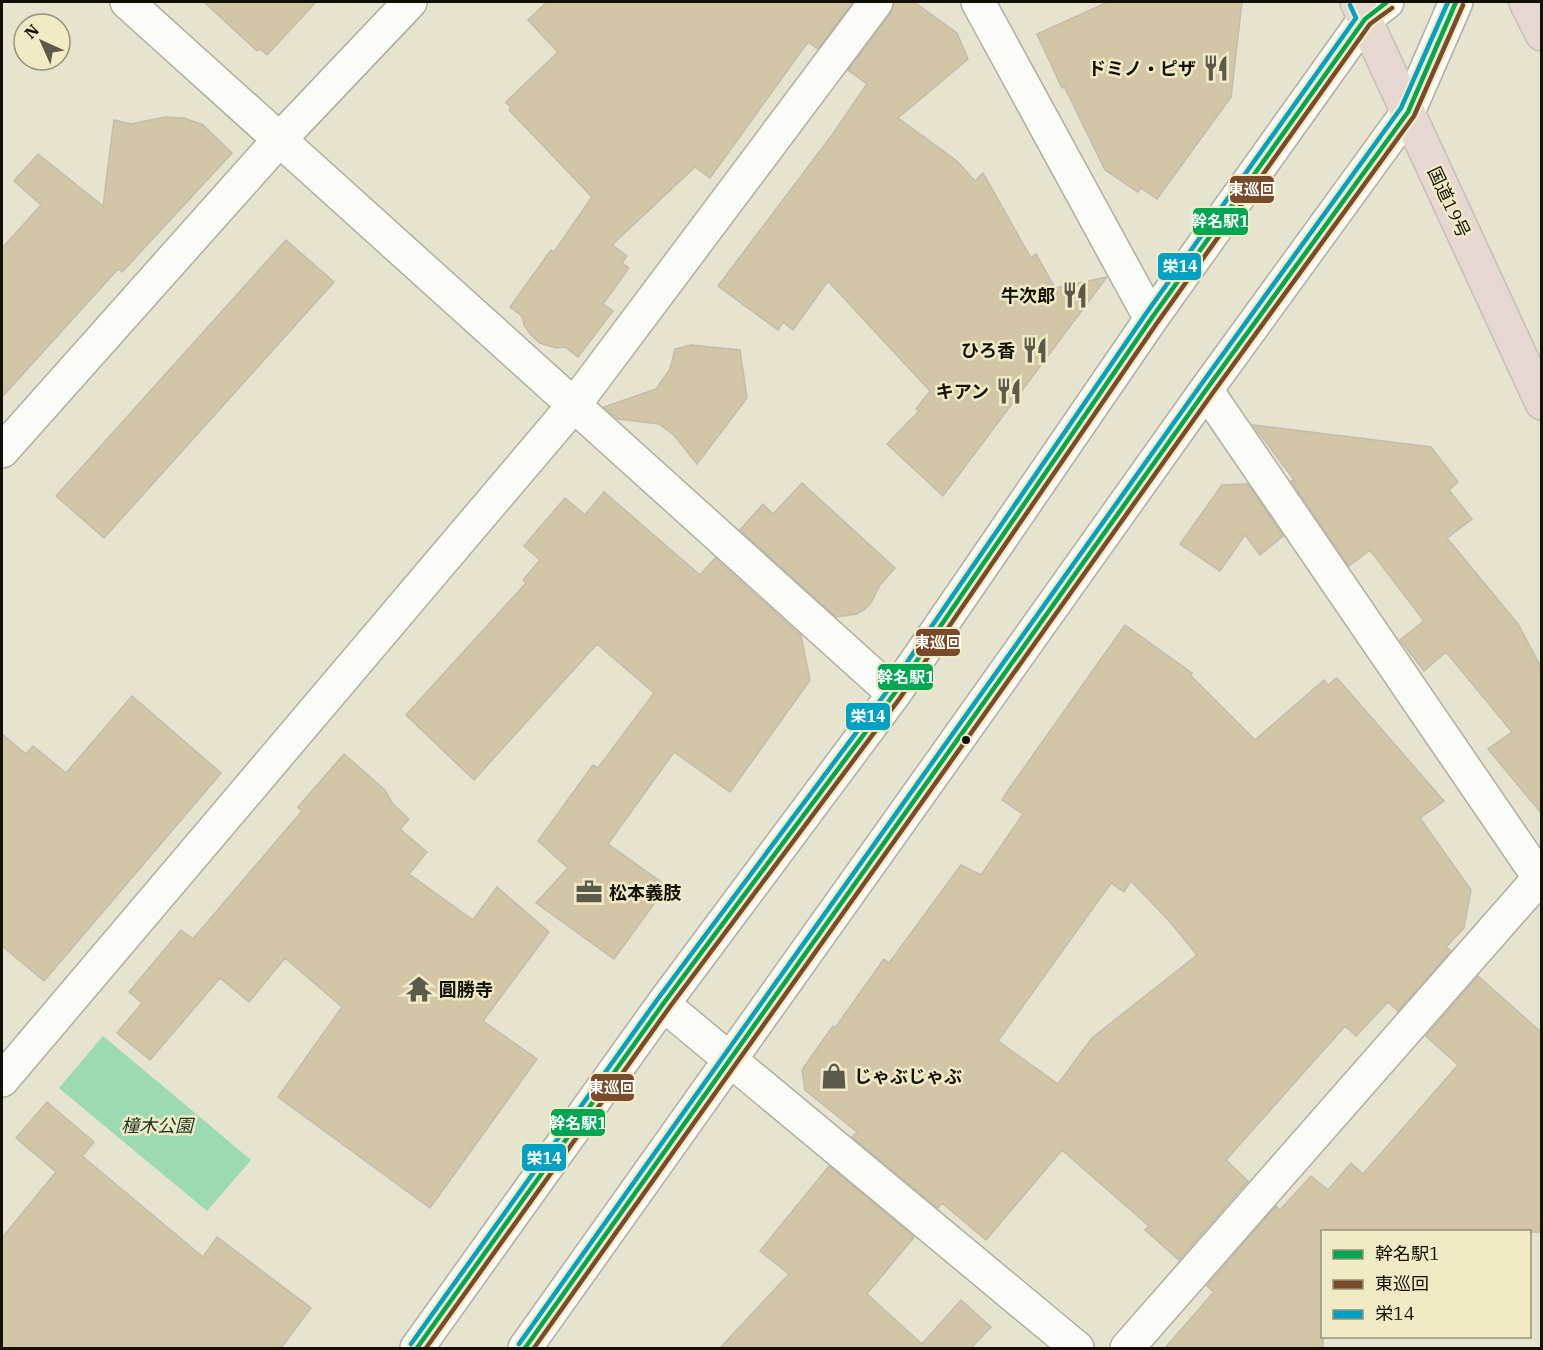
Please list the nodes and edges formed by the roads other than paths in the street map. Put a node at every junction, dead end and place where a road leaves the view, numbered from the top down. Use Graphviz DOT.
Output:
graph roads {
  1 [pos="127,2"];
  2 [pos="410,2"];
  3 [pos="876,2"];
  4 [pos="978,2"];
  5 [pos="1456,2"];
  6 [pos="1526,2"];
  7 [pos="1370,7"];
  8 [pos="1542,34"];
  9 [pos="1408,112"];
  10 [pos="279,140"];
  11 [pos="1151,319"];
  12 [pos="1206,390"];
  13 [pos="1542,403"];
  14 [pos="574,405"];
  15 [pos="2,451"];
  16 [pos="894,694"];
  17 [pos="1540,876"];
  18 [pos="663,1004"];
  19 [pos="731,1061"];
  20 [pos="2,1080"];
  21 [pos="417,1348"];
  22 [pos="525,1348"];
  23 [pos="1077,1348"];
  24 [pos="1127,1348"];
  1 -- 10 [label="street"];
  2 -- 10 [label="street"];
  3 -- 14 [label="street"];
  4 -- 11 [label="street"];
  5 -- 9 [label="street"];
  6 -- 8 [label="highway"];
  7 -- 9 [label="highway, 国道19号"];
  7 -- 11 [label="street"];
  9 -- 12 [label="street"];
  9 -- 13 [label="highway, 国道19号"];
  10 -- 14 [label="street"];
  10 -- 15 [label="street"];
  11 -- 16 [label="street"];
  12 -- 17 [label="street"];
  12 -- 19 [label="street"];
  14 -- 16 [label="street"];
  14 -- 20 [label="street"];
  16 -- 18 [label="street"];
  17 -- 24 [label="street"];
  18 -- 19 [label="street"];
  18 -- 21 [label="street"];
  19 -- 22 [label="street"];
  19 -- 23 [label="street"];
}
